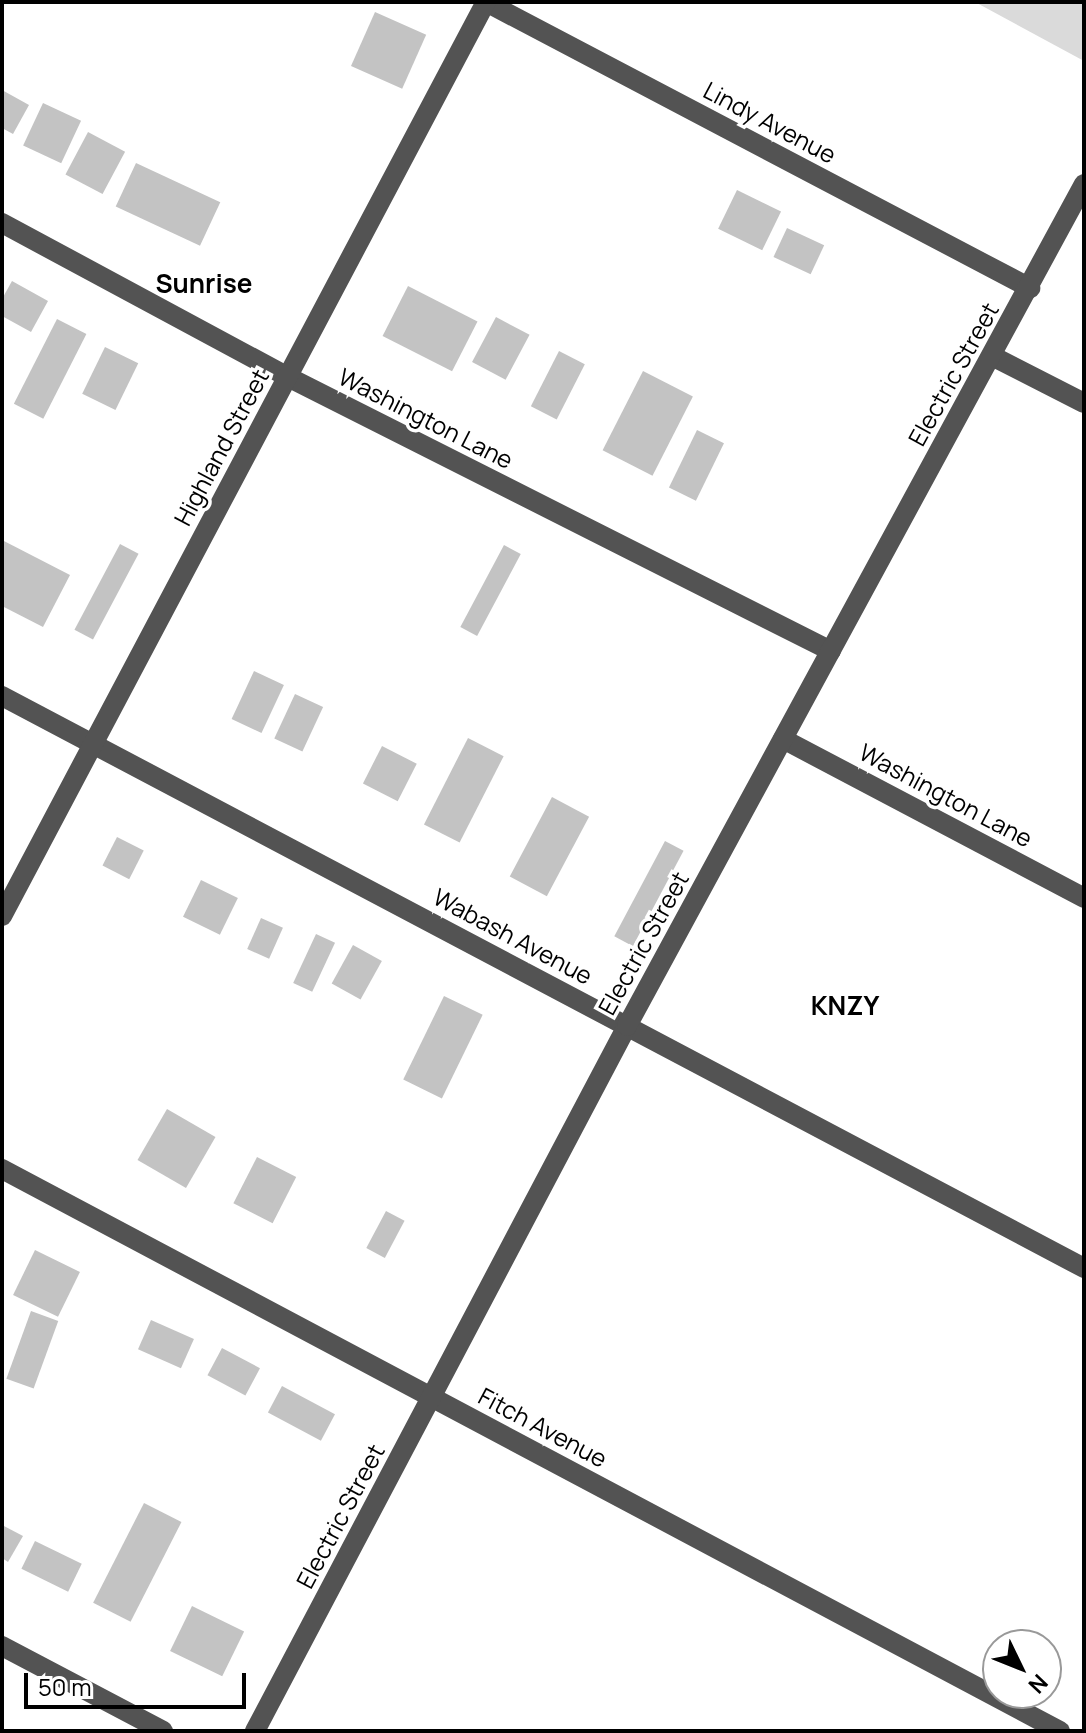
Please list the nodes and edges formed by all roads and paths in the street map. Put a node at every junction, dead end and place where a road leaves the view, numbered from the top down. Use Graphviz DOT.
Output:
graph roads {
  1 [pos="486,2"];
  2 [pos="1084,184"];
  3 [pos="2,223"];
  4 [pos="1030,288"];
  5 [pos="992,356"];
  6 [pos="288,377"];
  7 [pos="1084,403"];
  8 [pos="831,651"];
  9 [pos="2,696"];
  10 [pos="783,739"];
  11 [pos="93,744"];
  12 [pos="1084,898"];
  13 [pos="2,916"];
  14 [pos="627,1026"];
  15 [pos="2,1169"];
  16 [pos="1084,1268"];
  17 [pos="431,1397"];
  18 [pos="2,1646"];
  19 [pos="163,1731"];
  20 [pos="255,1731"];
  21 [pos="1060,1731"];
  1 -- 4 [label="street, Lindy Avenue"];
  1 -- 6 [label="street, Highland Street"];
  2 -- 4 [label="street, Electric Street"];
  3 -- 6 [label="street, Washington Lane"];
  4 -- 5 [label="street, Electric Street"];
  5 -- 7 [label="street"];
  5 -- 8 [label="street, Electric Street"];
  6 -- 8 [label="street, Washington Lane"];
  6 -- 11 [label="street, Highland Street"];
  8 -- 10 [label="street, Electric Street"];
  9 -- 11 [label="street, Wabash Avenue"];
  10 -- 12 [label="street, Washington Lane"];
  10 -- 14 [label="street, Electric Street"];
  11 -- 13 [label="street, Highland Street"];
  11 -- 14 [label="street, Wabash Avenue"];
  14 -- 16 [label="street, Wabash Avenue"];
  14 -- 17 [label="street, Electric Street"];
  15 -- 17 [label="street, Fitch Avenue"];
  17 -- 20 [label="street, Electric Street"];
  17 -- 21 [label="street, Fitch Avenue"];
  18 -- 19 [label="street"];
}
